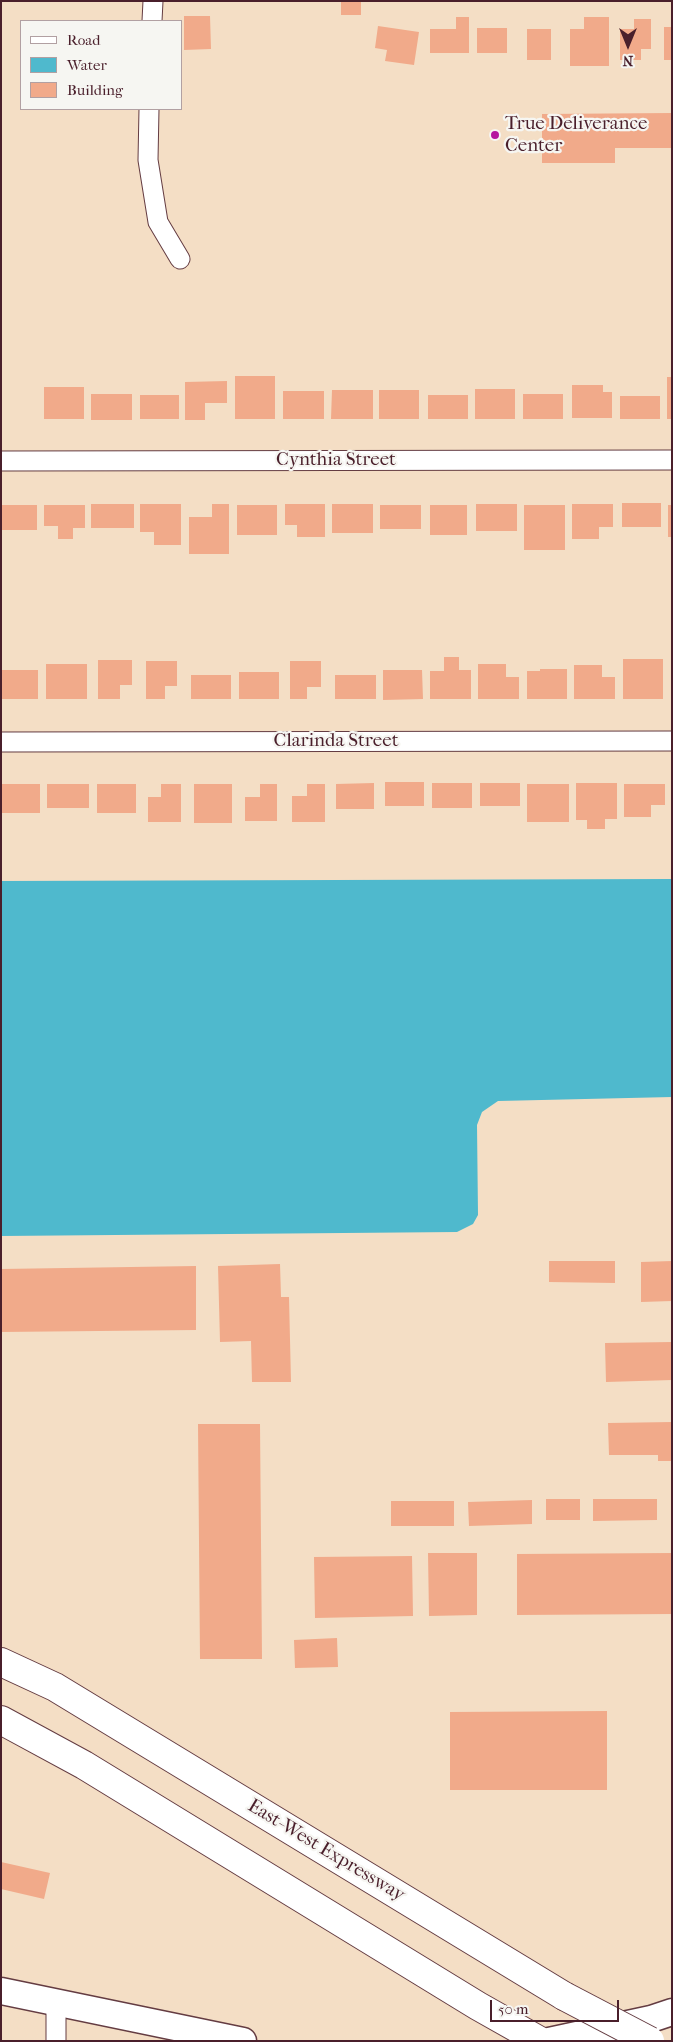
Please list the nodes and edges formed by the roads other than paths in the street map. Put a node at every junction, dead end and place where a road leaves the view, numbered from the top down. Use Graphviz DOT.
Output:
graph roads {
  1 [pos="153,1"];
  2 [pos="152,20"];
  3 [pos="148,110"];
  4 [pos="180,259"];
  5 [pos="672,460"];
  6 [pos="1,461"];
  7 [pos="672,741"];
  8 [pos="1,742"];
  9 [pos="1,1662"];
  10 [pos="1,1720"];
  11 [pos="1,1991"];
  12 [pos="56,2003"];
  13 [pos="672,2012"];
  14 [pos="56,2041"];
  15 [pos="244,2041"];
  16 [pos="540,2041"];
  17 [pos="549,2041"];
  18 [pos="650,2041"];
  1 -- 2 [label="street"];
  3 -- 4 [label="street"];
  5 -- 6 [label="street, Cynthia Street"];
  7 -- 8 [label="street, Clarinda Street"];
  9 -- 18 [label="highway, East-West Expressway, bridge"];
  10 -- 16 [label="highway"];
  11 -- 12 [label="main road"];
  12 -- 14 [label="street"];
  12 -- 15 [label="main road"];
  13 -- 17 [label="main road"];
}
